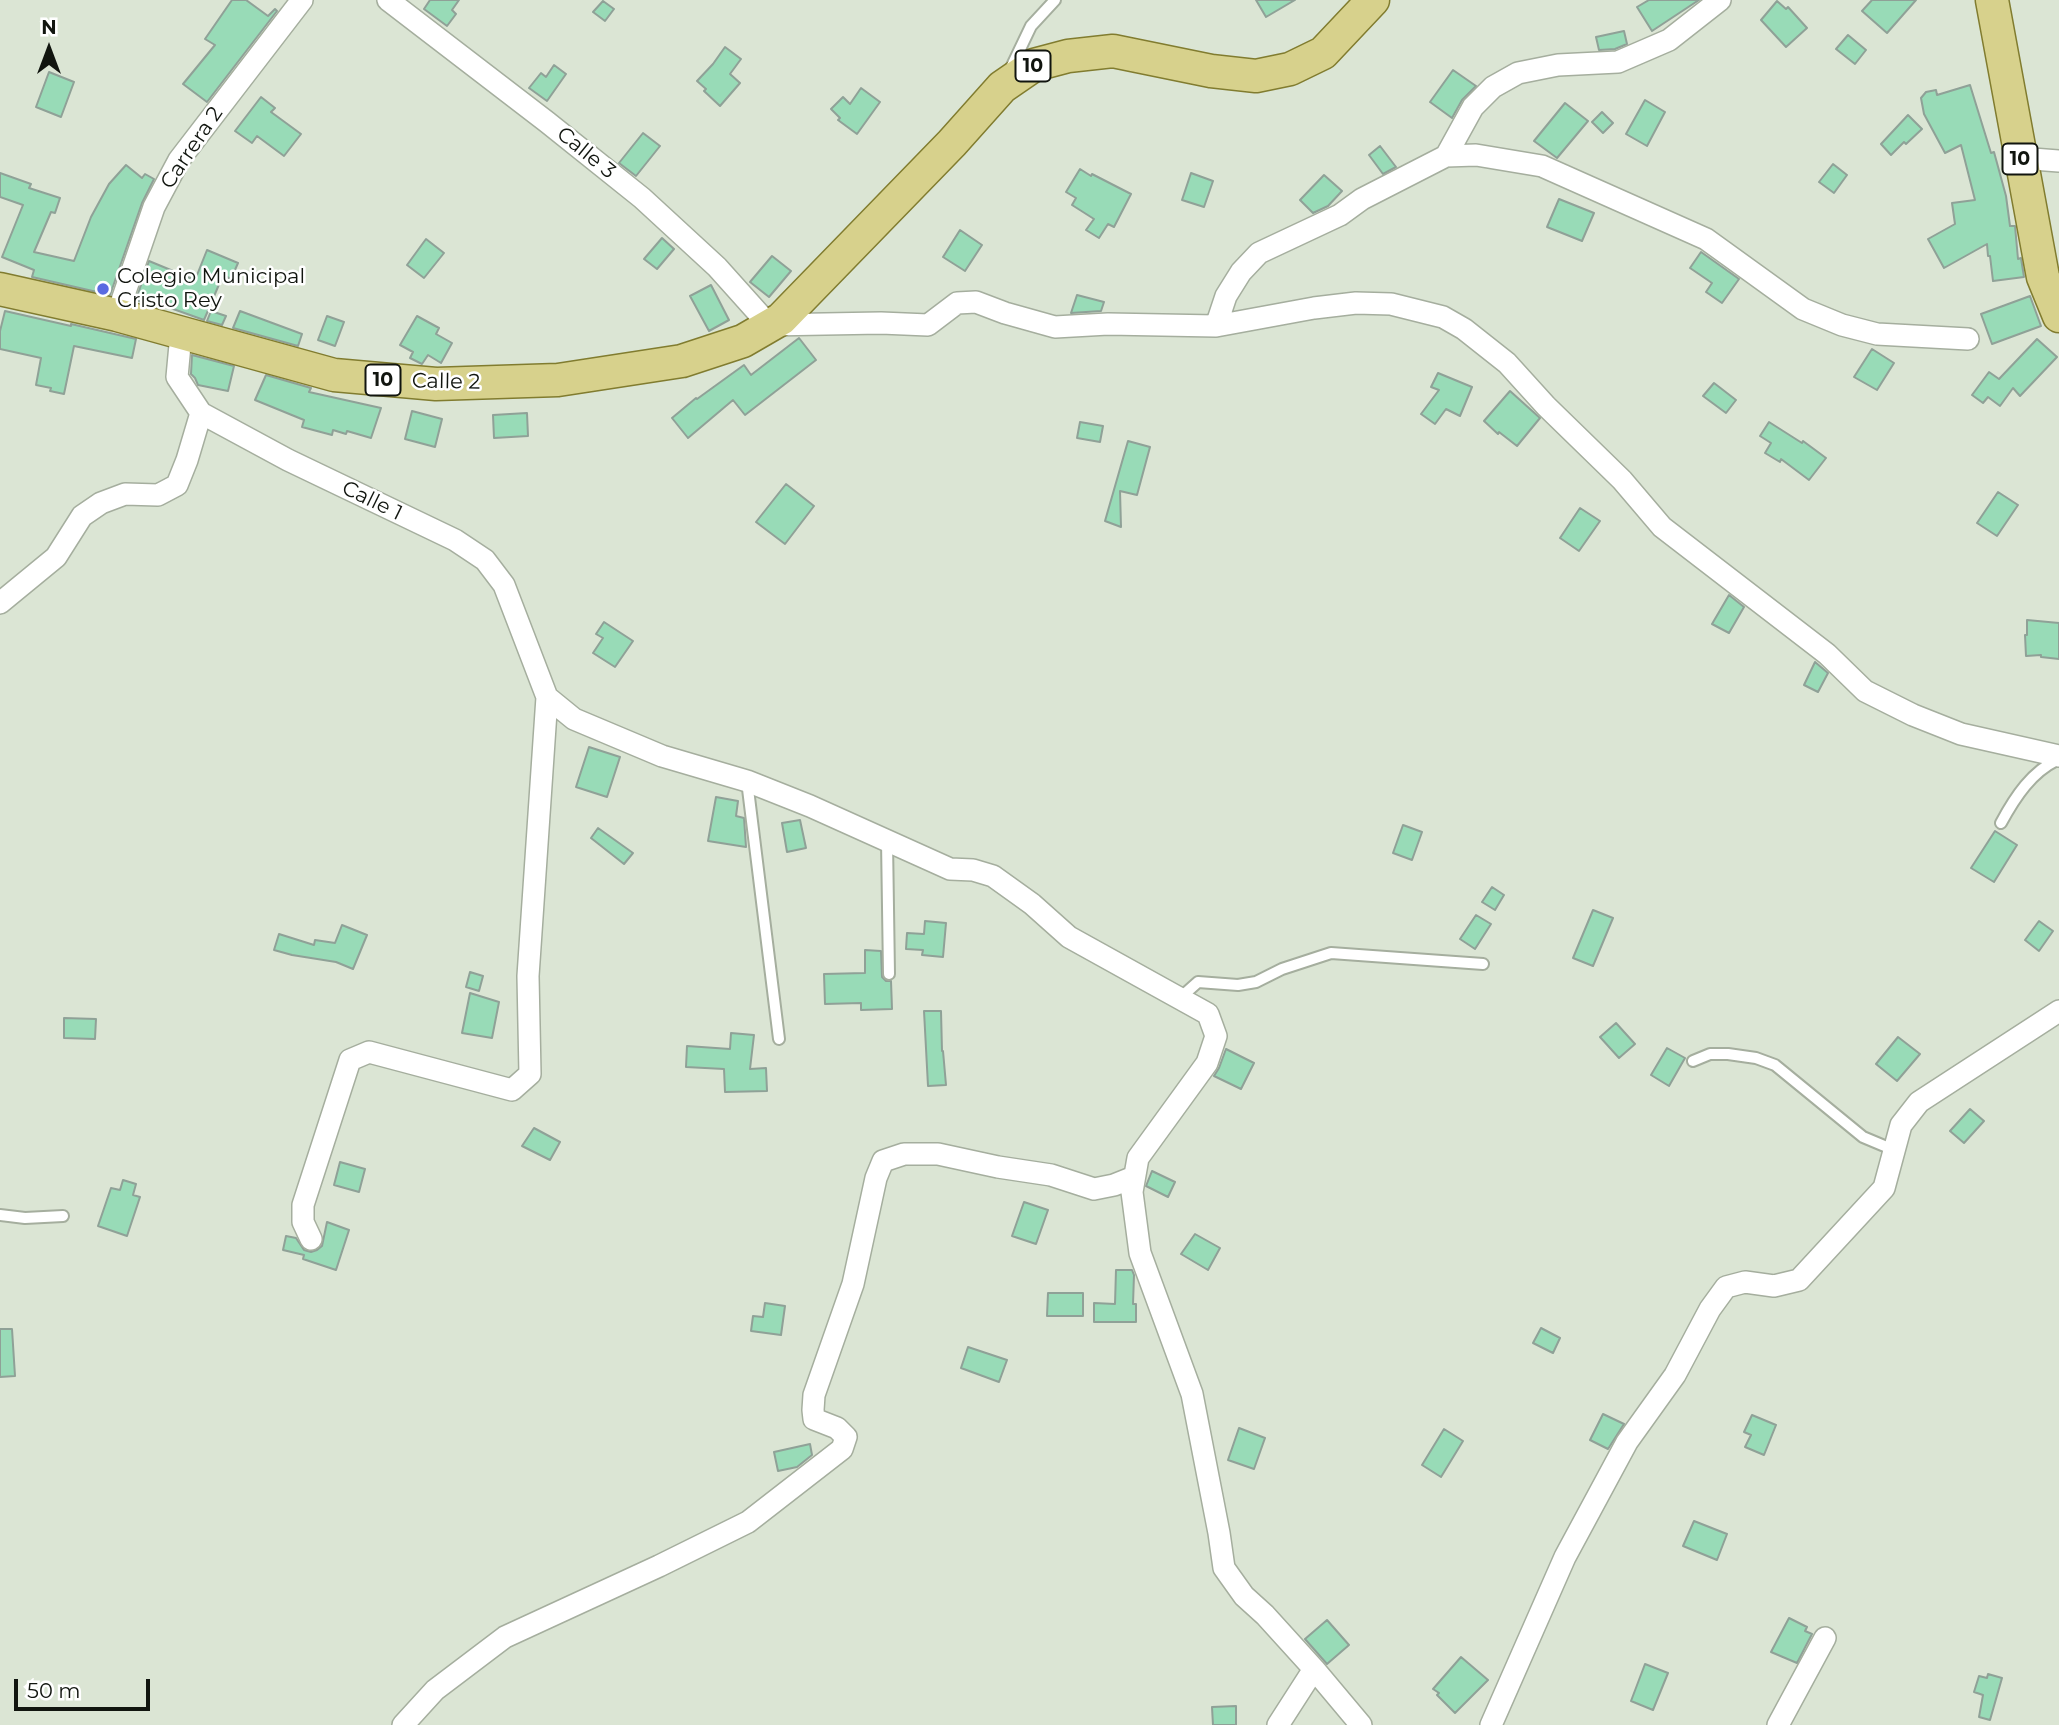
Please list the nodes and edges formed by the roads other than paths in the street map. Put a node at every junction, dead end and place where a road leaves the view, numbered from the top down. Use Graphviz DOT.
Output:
graph roads {
  1 [pos="302,0"];
  2 [pos="388,0"];
  3 [pos="1055,0"];
  4 [pos="1373,0"];
  5 [pos="1720,0"];
  6 [pos="1992,0"];
  7 [pos="1002,87"];
  8 [pos="1446,156"];
  9 [pos="2020,158"];
  10 [pos="2059,161"];
  11 [pos="0,289"];
  12 [pos="117,315"];
  13 [pos="2059,316"];
  14 [pos="769,325"];
  15 [pos="1216,326"];
  16 [pos="181,334"];
  17 [pos="1968,339"];
  18 [pos="201,413"];
  19 [pos="0,603"];
  20 [pos="547,697"];
  21 [pos="2059,757"];
  22 [pos="747,781"];
  23 [pos="2001,823"];
  24 [pos="887,841"];
  25 [pos="1483,964"];
  26 [pos="889,974"];
  27 [pos="1180,998"];
  28 [pos="2059,1011"];
  29 [pos="779,1039"];
  30 [pos="1693,1060"];
  31 [pos="1894,1150"];
  32 [pos="1134,1177"];
  33 [pos="0,1215"];
  34 [pos="63,1216"];
  35 [pos="311,1239"];
  36 [pos="1825,1638"];
  37 [pos="1314,1668"];
  38 [pos="403,1725"];
  39 [pos="1278,1725"];
  40 [pos="1361,1725"];
  41 [pos="1491,1725"];
  42 [pos="1778,1725"];
  1 -- 12 [label="street, Carrera 2"];
  2 -- 14 [label="street, Calle 3"];
  3 -- 7 [label="lane"];
  4 -- 7 [label="main road, 10"];
  5 -- 8 [label="street"];
  6 -- 9 [label="main road, 10"];
  7 -- 14 [label="main road, 10"];
  8 -- 15 [label="street"];
  8 -- 17 [label="street"];
  9 -- 10 [label="street"];
  9 -- 13 [label="main road, 10"];
  11 -- 12 [label="main road, Calle 2 / 10"];
  12 -- 16 [label="main road, Calle 2 / 10"];
  14 -- 15 [label="street"];
  14 -- 16 [label="main road, Calle 2 / 10"];
  15 -- 21 [label="street"];
  16 -- 18 [label="street, Calle 1"];
  18 -- 19 [label="street"];
  18 -- 20 [label="street, Calle 1"];
  20 -- 22 [label="street"];
  20 -- 35 [label="street"];
  21 -- 23 [label="lane"];
  22 -- 24 [label="street"];
  22 -- 29 [label="lane"];
  24 -- 26 [label="lane"];
  24 -- 27 [label="street"];
  25 -- 27 [label="lane"];
  27 -- 32 [label="street"];
  28 -- 31 [label="street"];
  30 -- 31 [label="lane"];
  31 -- 41 [label="street"];
  32 -- 37 [label="street"];
  32 -- 38 [label="street"];
  33 -- 34 [label="lane"];
  36 -- 42 [label="street"];
  37 -- 39 [label="street"];
  37 -- 40 [label="street"];
}
